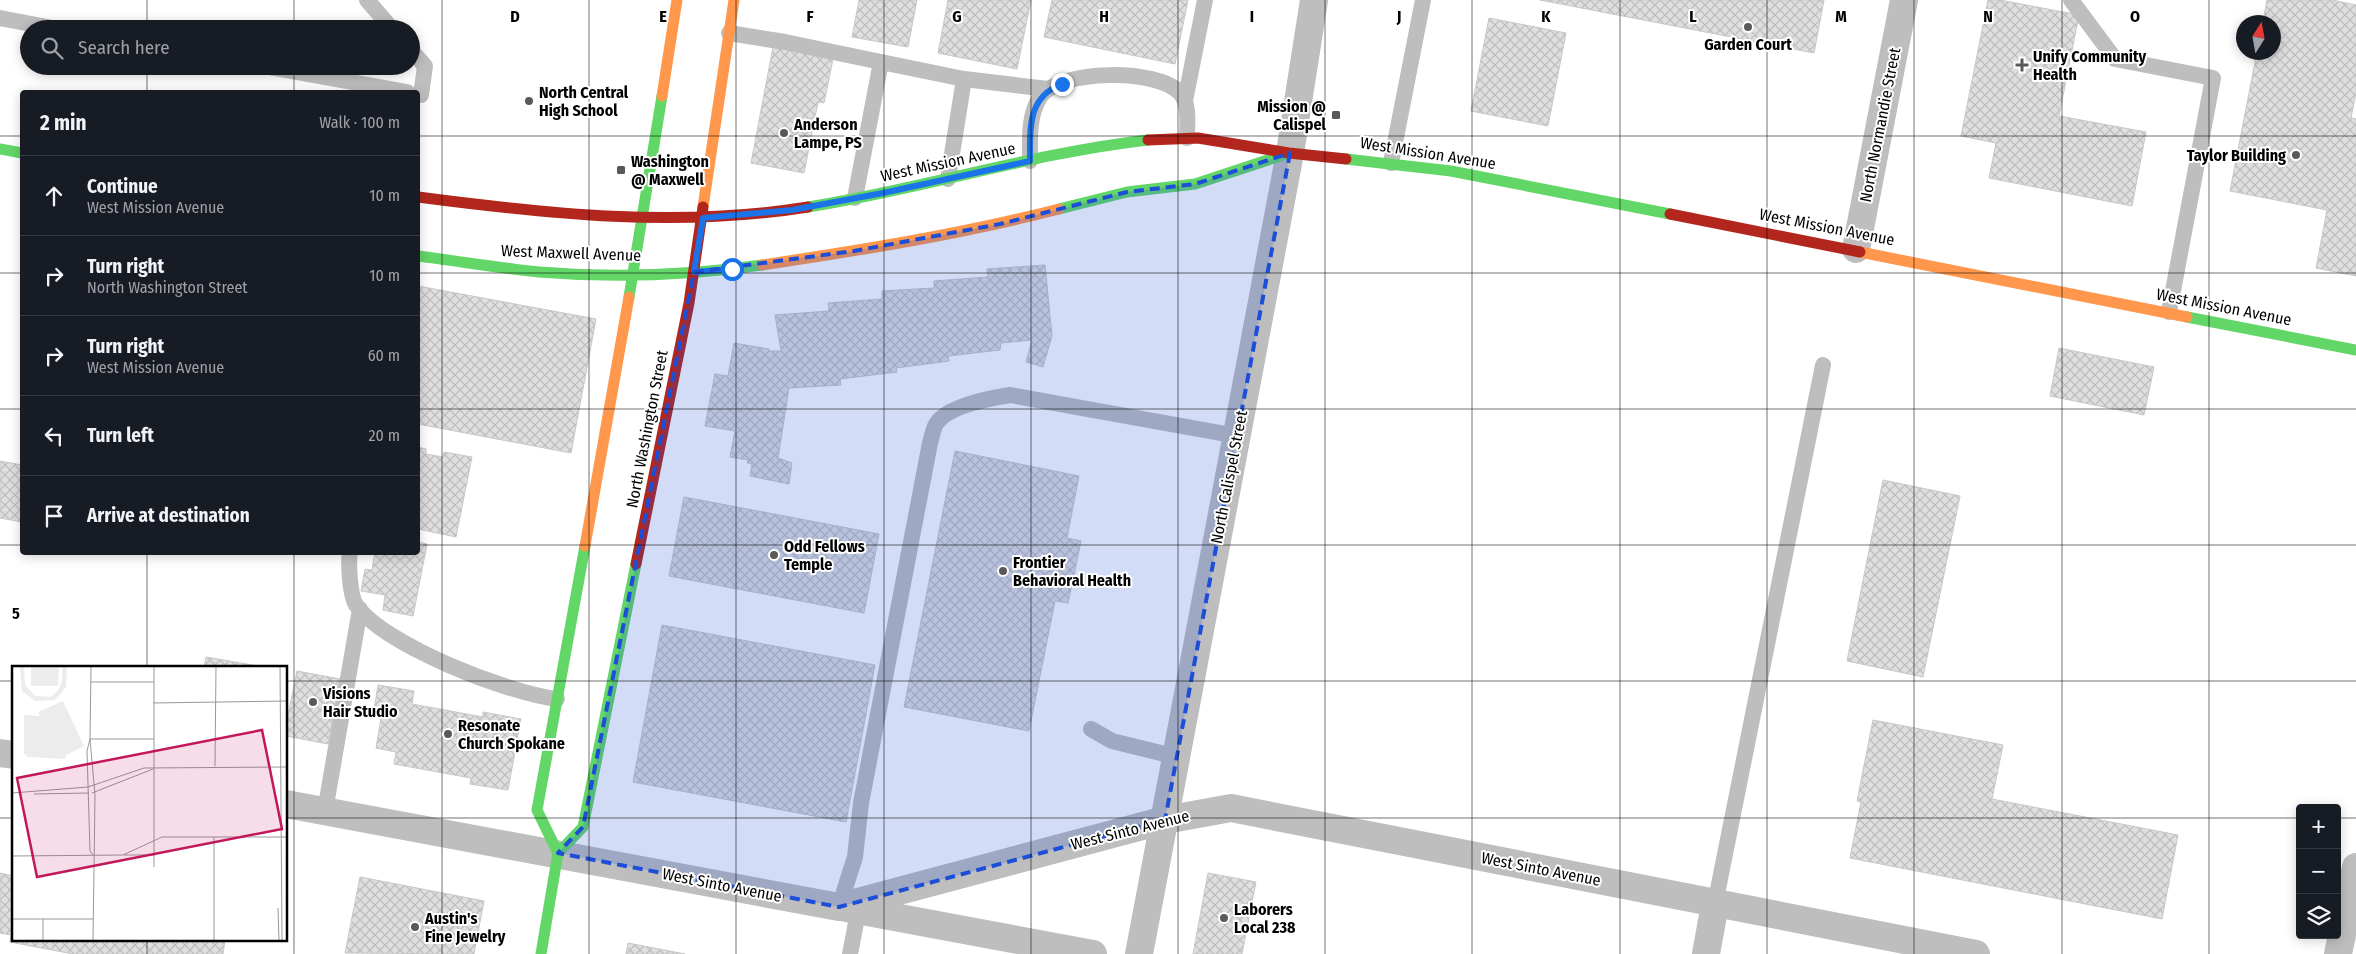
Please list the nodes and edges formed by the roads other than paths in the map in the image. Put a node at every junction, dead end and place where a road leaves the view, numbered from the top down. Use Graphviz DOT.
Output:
graph roads {
  1 [pos="367,0"];
  2 [pos="677,0"];
  3 [pos="734,0"];
  4 [pos="1205,0"];
  5 [pos="1314,0"];
  6 [pos="1423,0"];
  7 [pos="1904,0"];
  8 [pos="2071,0"];
  9 [pos="0,18"];
  10 [pos="384,20"];
  11 [pos="20,22"];
  12 [pos="729,33"];
  13 [pos="420,60"];
  14 [pos="881,62"];
  15 [pos="313,75"];
  16 [pos="964,79"];
  17 [pos="1048,89"];
  18 [pos="396,90"];
  19 [pos="420,95"];
  20 [pos="1185,101"];
  21 [pos="1187,138"];
  22 [pos="0,149"];
  23 [pos="20,153"];
  24 [pos="1290,153"];
  25 [pos="1030,161"];
  26 [pos="1391,163"];
  27 [pos="948,179"];
  28 [pos="420,197"];
  29 [pos="855,198"];
  30 [pos="642,218"];
  31 [pos="703,218"];
  32 [pos="1856,249"];
  33 [pos="420,256"];
  34 [pos="694,272"];
  35 [pos="632,273"];
  36 [pos="2169,312"];
  37 [pos="2356,350"];
  38 [pos="1823,365"];
  39 [pos="1237,436"];
  40 [pos="349,555"];
  41 [pos="360,609"];
  42 [pos="558,699"];
  43 [pos="1091,729"];
  44 [pos="1177,757"];
  45 [pos="288,804"];
  46 [pos="325,811"];
  47 [pos="1166,820"];
  48 [pos="558,853"];
  49 [pos="2356,867"];
  50 [pos="1715,904"];
  51 [pos="852,907"];
  52 [pos="540,954"];
  53 [pos="850,954"];
  54 [pos="1093,954"];
  55 [pos="1139,954"];
  56 [pos="1706,954"];
  57 [pos="1976,954"];
  58 [pos="2338,954"];
  1 -- 10 [label="lane"];
  2 -- 30 [label="main road"];
  3 -- 12 [label="main road, North Washington Street"];
  4 -- 20 [label="lane"];
  5 -- 24 [label="street, North Calispel Street"];
  6 -- 26 [label="lane"];
  7 -- 32 [label="street, North Normandie Street"];
  8 -- 36 [label="lane"];
  9 -- 11 [label="lane"];
  12 -- 14 [label="lane"];
  12 -- 31 [label="main road, North Washington Street"];
  13 -- 19 [label="lane"];
  14 -- 16 [label="lane"];
  14 -- 29 [label="lane"];
  15 -- 18 [label="lane"];
  16 -- 17 [label="lane"];
  16 -- 27 [label="lane"];
  17 -- 20 [label="lane"];
  17 -- 25 [label="lane"];
  20 -- 21 [label="lane"];
  21 -- 24 [label="main road, West Mission Avenue"];
  21 -- 25 [label="main road, West Mission Avenue"];
  22 -- 23 [label="main road"];
  24 -- 26 [label="main road, West Mission Avenue"];
  24 -- 34 [label="main road, West Mission Avenue"];
  24 -- 39 [label="street, North Calispel Street"];
  25 -- 27 [label="main road, West Mission Avenue"];
  26 -- 32 [label="main road, West Mission Avenue"];
  27 -- 29 [label="main road, West Mission Avenue"];
  28 -- 30 [label="main road"];
  29 -- 31 [label="main road, West Mission Avenue"];
  30 -- 31 [label="main road, West Mission Avenue"];
  30 -- 35 [label="main road"];
  31 -- 34 [label="main road, North Washington Street"];
  32 -- 36 [label="main road, West Mission Avenue"];
  33 -- 35 [label="main road, West Maxwell Avenue"];
  34 -- 35 [label="main road, West Maxwell Avenue"];
  34 -- 48 [label="main road, North Washington Street"];
  35 -- 42 [label="main road"];
  36 -- 37 [label="main road, West Mission Avenue"];
  38 -- 50 [label="lane"];
  39 -- 44 [label="street, North Calispel Street"];
  39 -- 51 [label="lane"];
  40 -- 41 [label="lane"];
  41 -- 42 [label="lane"];
  41 -- 46 [label="lane"];
  42 -- 48 [label="main road"];
  43 -- 44 [label="lane"];
  44 -- 47 [label="street, North Calispel Street"];
  45 -- 46 [label="street, West Sinto Avenue"];
  46 -- 48 [label="street, West Sinto Avenue"];
  47 -- 50 [label="street, West Sinto Avenue"];
  47 -- 51 [label="street, West Sinto Avenue"];
  47 -- 55 [label="street, North Calispel Street"];
  48 -- 51 [label="street, West Sinto Avenue"];
  48 -- 52 [label="main road"];
  49 -- 58 [label="street"];
  50 -- 56 [label="street"];
  50 -- 57 [label="street, West Sinto Avenue"];
  51 -- 53 [label="lane"];
  51 -- 54 [label="street"];
}
